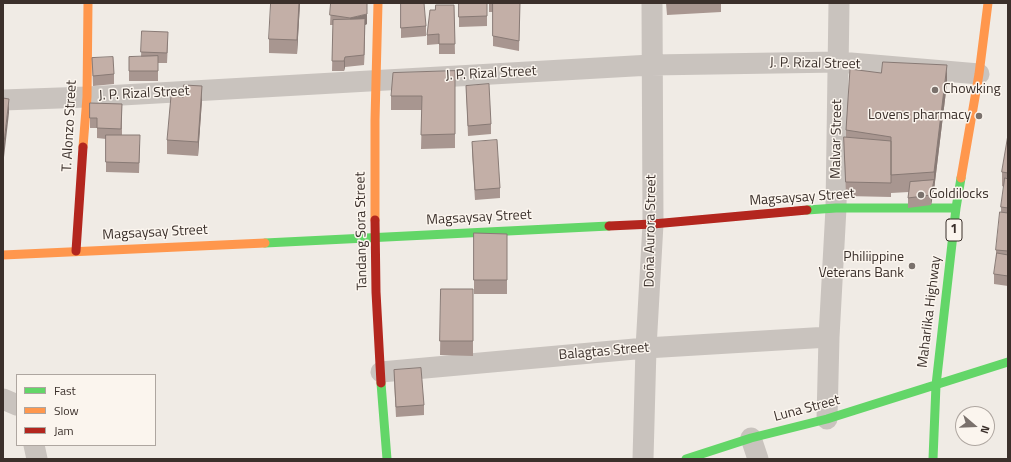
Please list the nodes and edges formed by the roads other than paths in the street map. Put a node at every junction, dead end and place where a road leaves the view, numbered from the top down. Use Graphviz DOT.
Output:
graph roads {
  1 [pos="88,3"];
  2 [pos="378,3"];
  3 [pos="652,3"];
  4 [pos="839,3"];
  5 [pos="988,3"];
  6 [pos="839,62"];
  7 [pos="651,65"];
  8 [pos="979,74"];
  9 [pos="375,80"];
  10 [pos="87,97"];
  11 [pos="3,100"];
  12 [pos="836,208"];
  13 [pos="956,208"];
  14 [pos="653,224"];
  15 [pos="375,237"];
  16 [pos="76,251"];
  17 [pos="3,255"];
  18 [pos="829,337"];
  19 [pos="646,348"];
  20 [pos="1008,362"];
  21 [pos="381,372"];
  22 [pos="936,385"];
  23 [pos="3,399"];
  24 [pos="16,405"];
  25 [pos="828,419"];
  26 [pos="751,438"];
  27 [pos="34,446"];
  28 [pos="37,459"];
  29 [pos="386,459"];
  30 [pos="643,459"];
  31 [pos="686,459"];
  32 [pos="758,459"];
  33 [pos="933,459"];
  1 -- 10 [label="street, T. Alonzo Street"];
  2 -- 9 [label="street, Tandang Sora Street"];
  3 -- 7 [label="street, Doña Aurora Street"];
  4 -- 6 [label="street, Malvar Street"];
  5 -- 8 [label="street, Maharlika Highway / 1"];
  6 -- 7 [label="street, J. P. Rizal Street"];
  6 -- 8 [label="street, J. P. Rizal Street"];
  6 -- 12 [label="street, Malvar Street"];
  7 -- 9 [label="street, J. P. Rizal Street"];
  7 -- 14 [label="street, Doña Aurora Street"];
  8 -- 13 [label="street, Maharlika Highway / 1"];
  9 -- 10 [label="street, J. P. Rizal Street"];
  9 -- 15 [label="street, Tandang Sora Street"];
  10 -- 11 [label="street, J. P. Rizal Street"];
  10 -- 16 [label="street, T. Alonzo Street"];
  12 -- 13 [label="street, Magsaysay Street"];
  12 -- 14 [label="street, Magsaysay Street"];
  12 -- 18 [label="street, Malvar Street"];
  13 -- 22 [label="street, Maharlika Highway / 1"];
  14 -- 15 [label="street, Magsaysay Street"];
  14 -- 19 [label="street, Doña Aurora Street"];
  15 -- 16 [label="street, Magsaysay Street"];
  15 -- 21 [label="street, Tandang Sora Street"];
  16 -- 17 [label="street, Magsaysay Street"];
  18 -- 19 [label="street, Balagtas Street"];
  18 -- 25 [label="street, Malvar Street"];
  19 -- 21 [label="street, Balagtas Street"];
  19 -- 30 [label="street, Doña Aurora Street"];
  20 -- 22 [label="street, Luna Street"];
  21 -- 29 [label="street, Tandang Sora Street"];
  22 -- 25 [label="street, Luna Street"];
  22 -- 33 [label="street, Maharlika Highway / 1"];
  23 -- 24 [label="street"];
  25 -- 26 [label="street, Luna Street"];
  26 -- 31 [label="street, Luna Street"];
  26 -- 32 [label="street"];
  27 -- 28 [label="street"];
}
